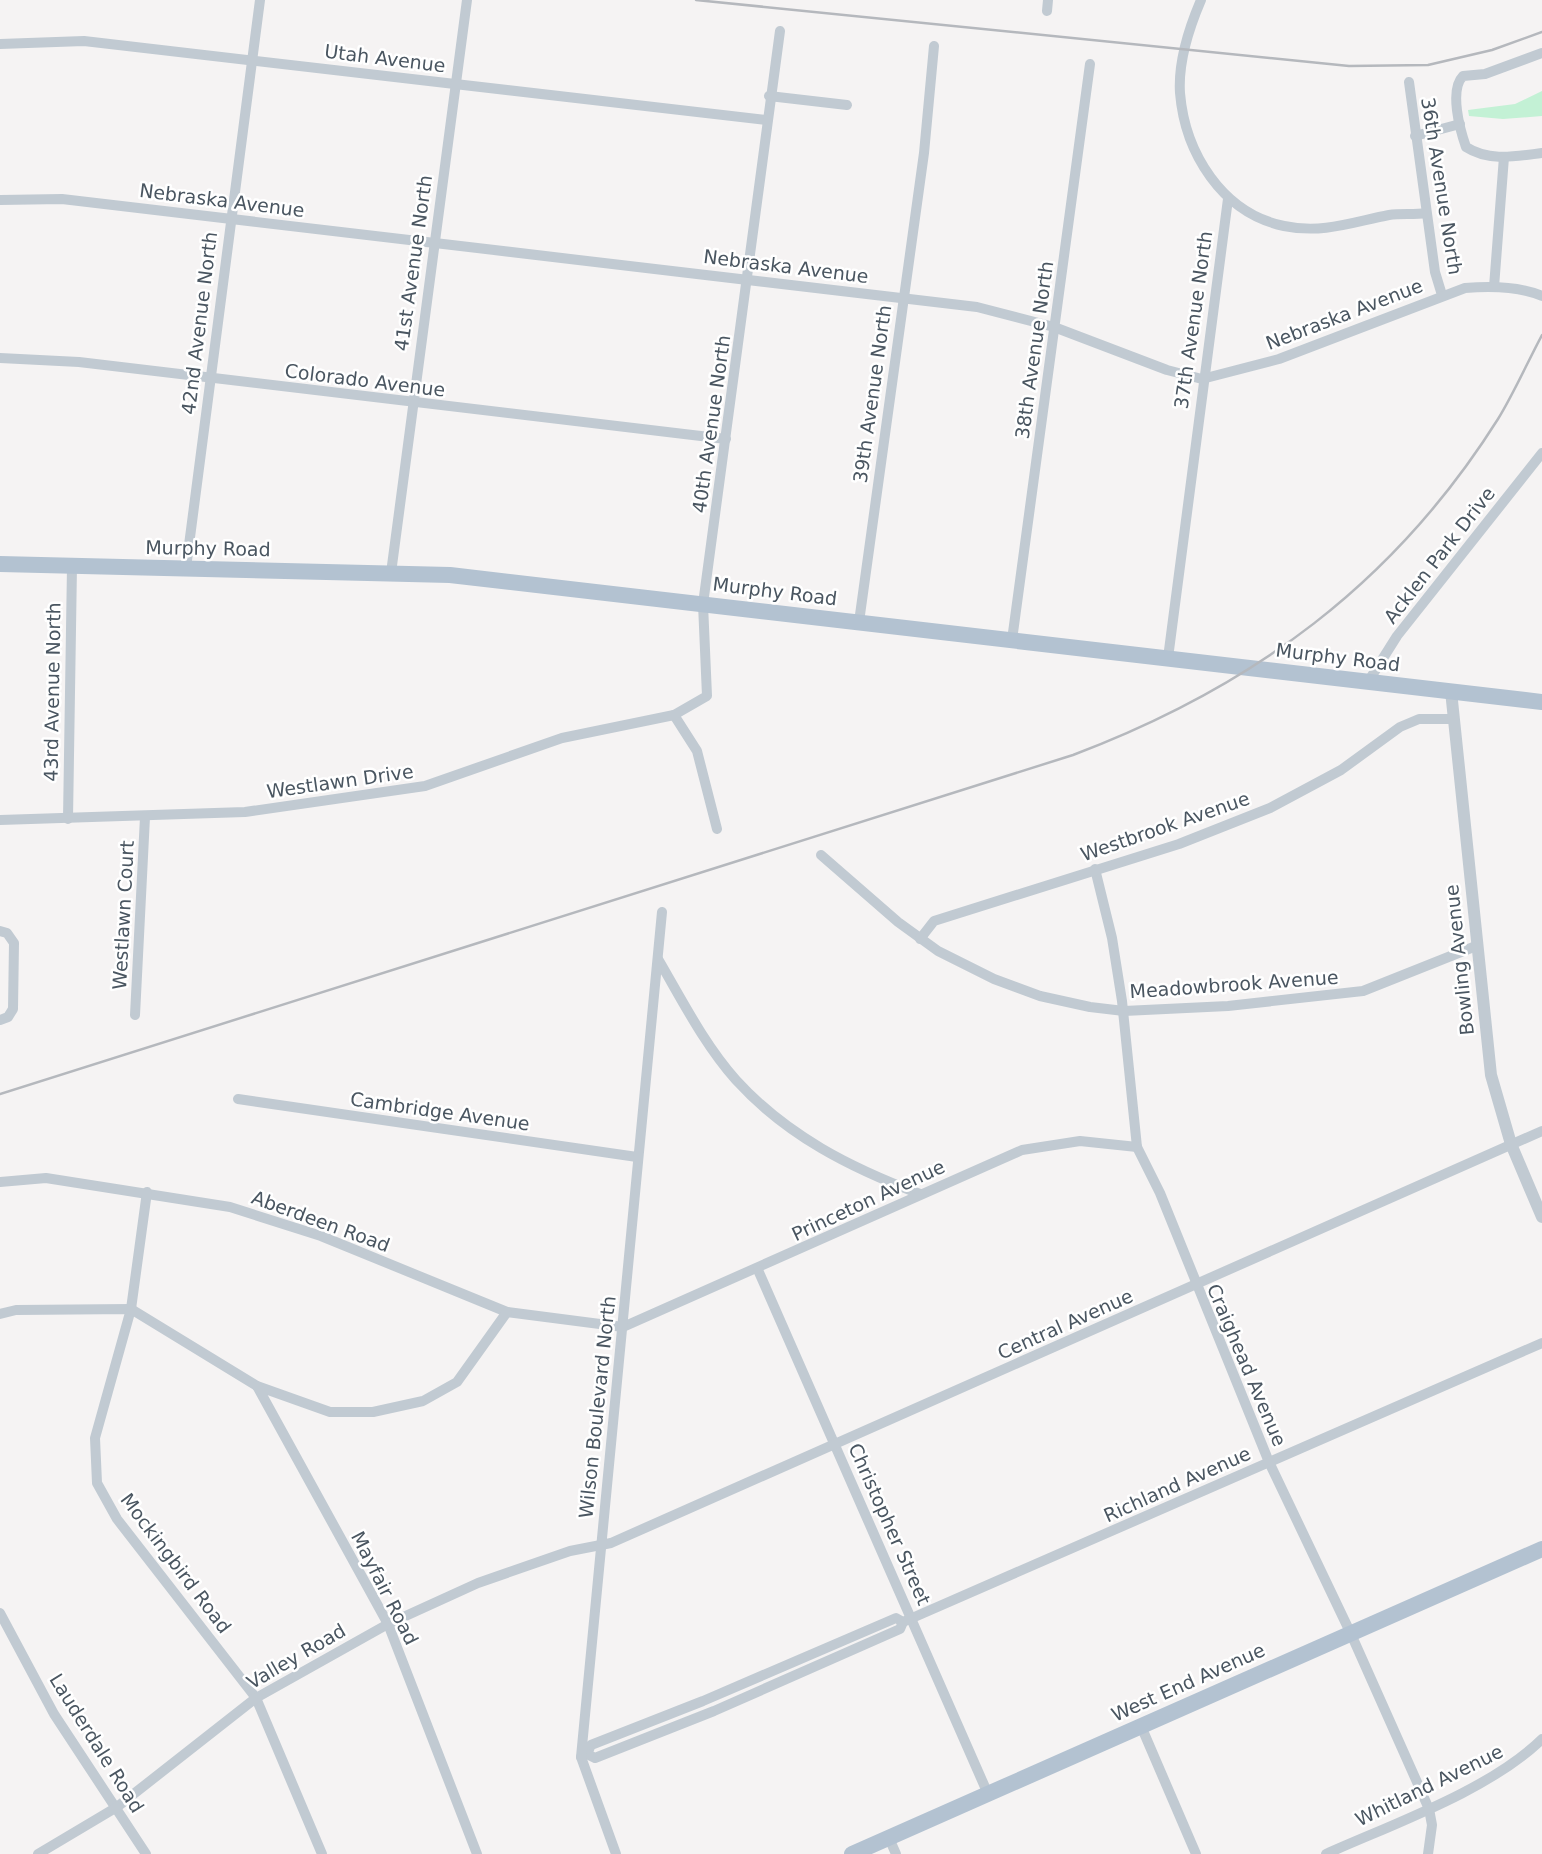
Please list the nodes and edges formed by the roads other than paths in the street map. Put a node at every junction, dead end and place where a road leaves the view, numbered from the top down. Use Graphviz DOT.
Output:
graph roads {
  1 [pos="260,0"];
  2 [pos="467,0"];
  3 [pos="1201,0"];
  4 [pos="780,31"];
  5 [pos="0,44"];
  6 [pos="934,46"];
  7 [pos="1542,53"];
  8 [pos="252,60"];
  9 [pos="1090,64"];
  10 [pos="1409,82"];
  11 [pos="455,84"];
  12 [pos="769,96"];
  13 [pos="847,104"];
  14 [pos="766,120"];
  15 [pos="1460,124"];
  16 [pos="1415,135"];
  17 [pos="1542,153"];
  18 [pos="1504,157"];
  19 [pos="1227,199"];
  20 [pos="0,200"];
  21 [pos="1426,213"];
  22 [pos="229,219"];
  23 [pos="433,244"];
  24 [pos="748,279"];
  25 [pos="1494,287"];
  26 [pos="1441,296"];
  27 [pos="1542,296"];
  28 [pos="902,298"];
  29 [pos="1054,327"];
  30 [pos="0,358"];
  31 [pos="209,379"];
  32 [pos="1202,379"];
  33 [pos="412,403"];
  34 [pos="726,439"];
  35 [pos="1542,453"];
  36 [pos="0,564"];
  37 [pos="72,566"];
  38 [pos="186,568"];
  39 [pos="391,573"];
  40 [pos="703,604"];
  41 [pos="859,622"];
  42 [pos="1012,640"];
  43 [pos="1168,658"];
  44 [pos="1368,682"];
  45 [pos="1451,691"];
  46 [pos="1542,702"];
  47 [pos="674,715"];
  48 [pos="1452,719"];
  49 [pos="145,817"];
  50 [pos="68,819"];
  51 [pos="0,820"];
  52 [pos="717,829"];
  53 [pos="821,855"];
  54 [pos="1095,869"];
  55 [pos="662,912"];
  56 [pos="0,931"];
  57 [pos="920,939"];
  58 [pos="1476,946"];
  59 [pos="658,958"];
  60 [pos="1124,1011"];
  61 [pos="135,1015"];
  62 [pos="0,1020"];
  63 [pos="238,1099"];
  64 [pos="1542,1131"];
  65 [pos="1511,1144"];
  66 [pos="1137,1147"];
  67 [pos="637,1157"];
  68 [pos="0,1182"];
  69 [pos="147,1192"];
  70 [pos="920,1194"];
  71 [pos="1542,1217"];
  72 [pos="758,1270"];
  73 [pos="1195,1285"];
  74 [pos="131,1309"];
  75 [pos="507,1312"];
  76 [pos="0,1314"];
  77 [pos="623,1327"];
  78 [pos="1542,1343"];
  79 [pos="257,1386"];
  80 [pos="836,1445"];
  81 [pos="1269,1462"];
  82 [pos="601,1547"];
  83 [pos="1542,1549"];
  84 [pos="0,1614"];
  85 [pos="908,1620"];
  86 [pos="388,1624"];
  87 [pos="1351,1634"];
  88 [pos="256,1698"];
  89 [pos="1141,1726"];
  90 [pos="1542,1739"];
  91 [pos="584,1756"];
  92 [pos="988,1794"];
  93 [pos="117,1807"];
  94 [pos="1429,1809"];
  95 [pos="889,1838"];
  96 [pos="38,1854"];
  97 [pos="146,1854"];
  98 [pos="321,1854"];
  99 [pos="477,1854"];
  100 [pos="616,1854"];
  101 [pos="852,1854"];
  102 [pos="896,1854"];
  103 [pos="1196,1854"];
  104 [pos="1326,1854"];
  105 [pos="1428,1854"];
  1 -- 8 [label="street, 42nd Avenue North"];
  2 -- 11 [label="street, 41st Avenue North"];
  3 -- 19 [label="street"];
  4 -- 12 [label="street"];
  5 -- 8 [label="street, Utah Avenue"];
  6 -- 28 [label="street, 39th Avenue North"];
  7 -- 15 [label="street"];
  8 -- 11 [label="street, Utah Avenue"];
  8 -- 22 [label="street, 42nd Avenue North"];
  9 -- 29 [label="street, 38th Avenue North"];
  10 -- 16 [label="street, 36th Avenue North"];
  11 -- 14 [label="street, Utah Avenue"];
  11 -- 23 [label="street, 41st Avenue North"];
  12 -- 13 [label="street"];
  12 -- 14 [label="street, 40th Avenue North"];
  14 -- 24 [label="street, 40th Avenue North"];
  15 -- 16 [label="street"];
  15 -- 18 [label="street"];
  16 -- 21 [label="street, 36th Avenue North"];
  17 -- 18 [label="street"];
  18 -- 25 [label="street"];
  19 -- 21 [label="street"];
  19 -- 32 [label="street, 37th Avenue North"];
  20 -- 22 [label="street, Nebraska Avenue"];
  21 -- 26 [label="street, 36th Avenue North"];
  22 -- 23 [label="street, Nebraska Avenue"];
  22 -- 31 [label="street, 42nd Avenue North"];
  23 -- 24 [label="street, Nebraska Avenue"];
  23 -- 33 [label="street, 41st Avenue North"];
  24 -- 28 [label="street, Nebraska Avenue"];
  24 -- 34 [label="street, 40th Avenue North"];
  25 -- 26 [label="street, Nebraska Avenue"];
  25 -- 27 [label="street, Nebraska Avenue"];
  26 -- 32 [label="street, Nebraska Avenue"];
  28 -- 29 [label="street, Nebraska Avenue"];
  28 -- 41 [label="street, 39th Avenue North"];
  29 -- 32 [label="street, Nebraska Avenue"];
  29 -- 42 [label="street, 38th Avenue North"];
  30 -- 31 [label="street, Colorado Avenue"];
  31 -- 33 [label="street, Colorado Avenue"];
  31 -- 38 [label="street, 42nd Avenue North"];
  32 -- 43 [label="street, 37th Avenue North"];
  33 -- 34 [label="street, Colorado Avenue"];
  33 -- 39 [label="street, 41st Avenue North"];
  34 -- 40 [label="street, 40th Avenue North"];
  35 -- 44 [label="street, Acklen Park Drive"];
  36 -- 37 [label="main road, Murphy Road"];
  37 -- 38 [label="main road, Murphy Road"];
  37 -- 50 [label="street, 43rd Avenue North"];
  38 -- 39 [label="main road, Murphy Road"];
  39 -- 40 [label="main road, Murphy Road"];
  40 -- 41 [label="main road, Murphy Road"];
  40 -- 47 [label="street, 40th Avenue North"];
  41 -- 42 [label="main road, Murphy Road"];
  42 -- 43 [label="main road, Murphy Road"];
  43 -- 44 [label="main road, Murphy Road"];
  44 -- 45 [label="main road, Murphy Road"];
  45 -- 46 [label="main road, Murphy Road"];
  45 -- 48 [label="street, Bowling Avenue"];
  47 -- 49 [label="street, Westlawn Drive"];
  47 -- 52 [label="street"];
  48 -- 54 [label="street, Westbrook Avenue"];
  48 -- 58 [label="street, Bowling Avenue"];
  49 -- 50 [label="street, Westlawn Drive"];
  49 -- 61 [label="street, Westlawn Court"];
  50 -- 51 [label="street, Westlawn Drive"];
  53 -- 57 [label="street, Meadowbrook Avenue"];
  54 -- 57 [label="street, Westbrook Avenue"];
  54 -- 60 [label="street, Craighead Avenue"];
  55 -- 59 [label="street, Wilson Boulevard North"];
  56 -- 62 [label="street"];
  57 -- 60 [label="street, Meadowbrook Avenue"];
  58 -- 60 [label="street, Meadowbrook Avenue"];
  58 -- 65 [label="street, Bowling Avenue"];
  59 -- 67 [label="street, Wilson Boulevard North"];
  59 -- 70 [label="street"];
  60 -- 66 [label="street, Craighead Avenue"];
  63 -- 67 [label="street, Cambridge Avenue"];
  64 -- 65 [label="street, Central Avenue"];
  65 -- 71 [label="street, Bowling Avenue"];
  65 -- 73 [label="street, Central Avenue"];
  66 -- 70 [label="street, Princeton Avenue"];
  66 -- 73 [label="street, Craighead Avenue"];
  67 -- 77 [label="street, Wilson Boulevard North"];
  68 -- 69 [label="street, Aberdeen Road"];
  69 -- 74 [label="street, Mockingbird Road"];
  69 -- 75 [label="street, Aberdeen Road"];
  70 -- 72 [label="street, Princeton Avenue"];
  72 -- 77 [label="street, Princeton Avenue"];
  72 -- 80 [label="street, Christopher Street"];
  73 -- 80 [label="street, Central Avenue"];
  73 -- 81 [label="street, Craighead Avenue"];
  74 -- 76 [label="street"];
  74 -- 79 [label="street"];
  74 -- 88 [label="street, Mockingbird Road"];
  75 -- 77 [label="street, Aberdeen Road"];
  75 -- 79 [label="street"];
  77 -- 82 [label="street, Wilson Boulevard North"];
  78 -- 81 [label="street, Richland Avenue"];
  79 -- 86 [label="street, Mayfair Road"];
  80 -- 82 [label="street, Central Avenue"];
  80 -- 85 [label="street, Christopher Street"];
  81 -- 85 [label="street, Richland Avenue"];
  81 -- 87 [label="street, Craighead Avenue"];
  82 -- 86 [label="street, Valley Road"];
  82 -- 91 [label="street, Wilson Boulevard North"];
  83 -- 87 [label="main road, West End Avenue"];
  84 -- 93 [label="street, Lauderdale Road"];
  85 -- 91 [label="street, Richland Avenue"];
  85 -- 92 [label="street, Christopher Street"];
  86 -- 88 [label="street, Valley Road"];
  86 -- 99 [label="street, Mayfair Road"];
  87 -- 89 [label="main road, West End Avenue"];
  87 -- 94 [label="street, Craighead Avenue"];
  88 -- 93 [label="street, Valley Road"];
  88 -- 98 [label="street, Mockingbird Road"];
  89 -- 92 [label="main road, West End Avenue"];
  89 -- 103 [label="street"];
  90 -- 94 [label="street, Whitland Avenue"];
  91 -- 100 [label="street, Wilson Boulevard North"];
  92 -- 95 [label="main road, West End Avenue"];
  93 -- 96 [label="street, Valley Road"];
  93 -- 97 [label="street, Lauderdale Road"];
  94 -- 104 [label="street, Whitland Avenue"];
  94 -- 105 [label="street, Craighead Avenue"];
  95 -- 101 [label="main road, West End Avenue"];
  95 -- 102 [label="street"];
}
